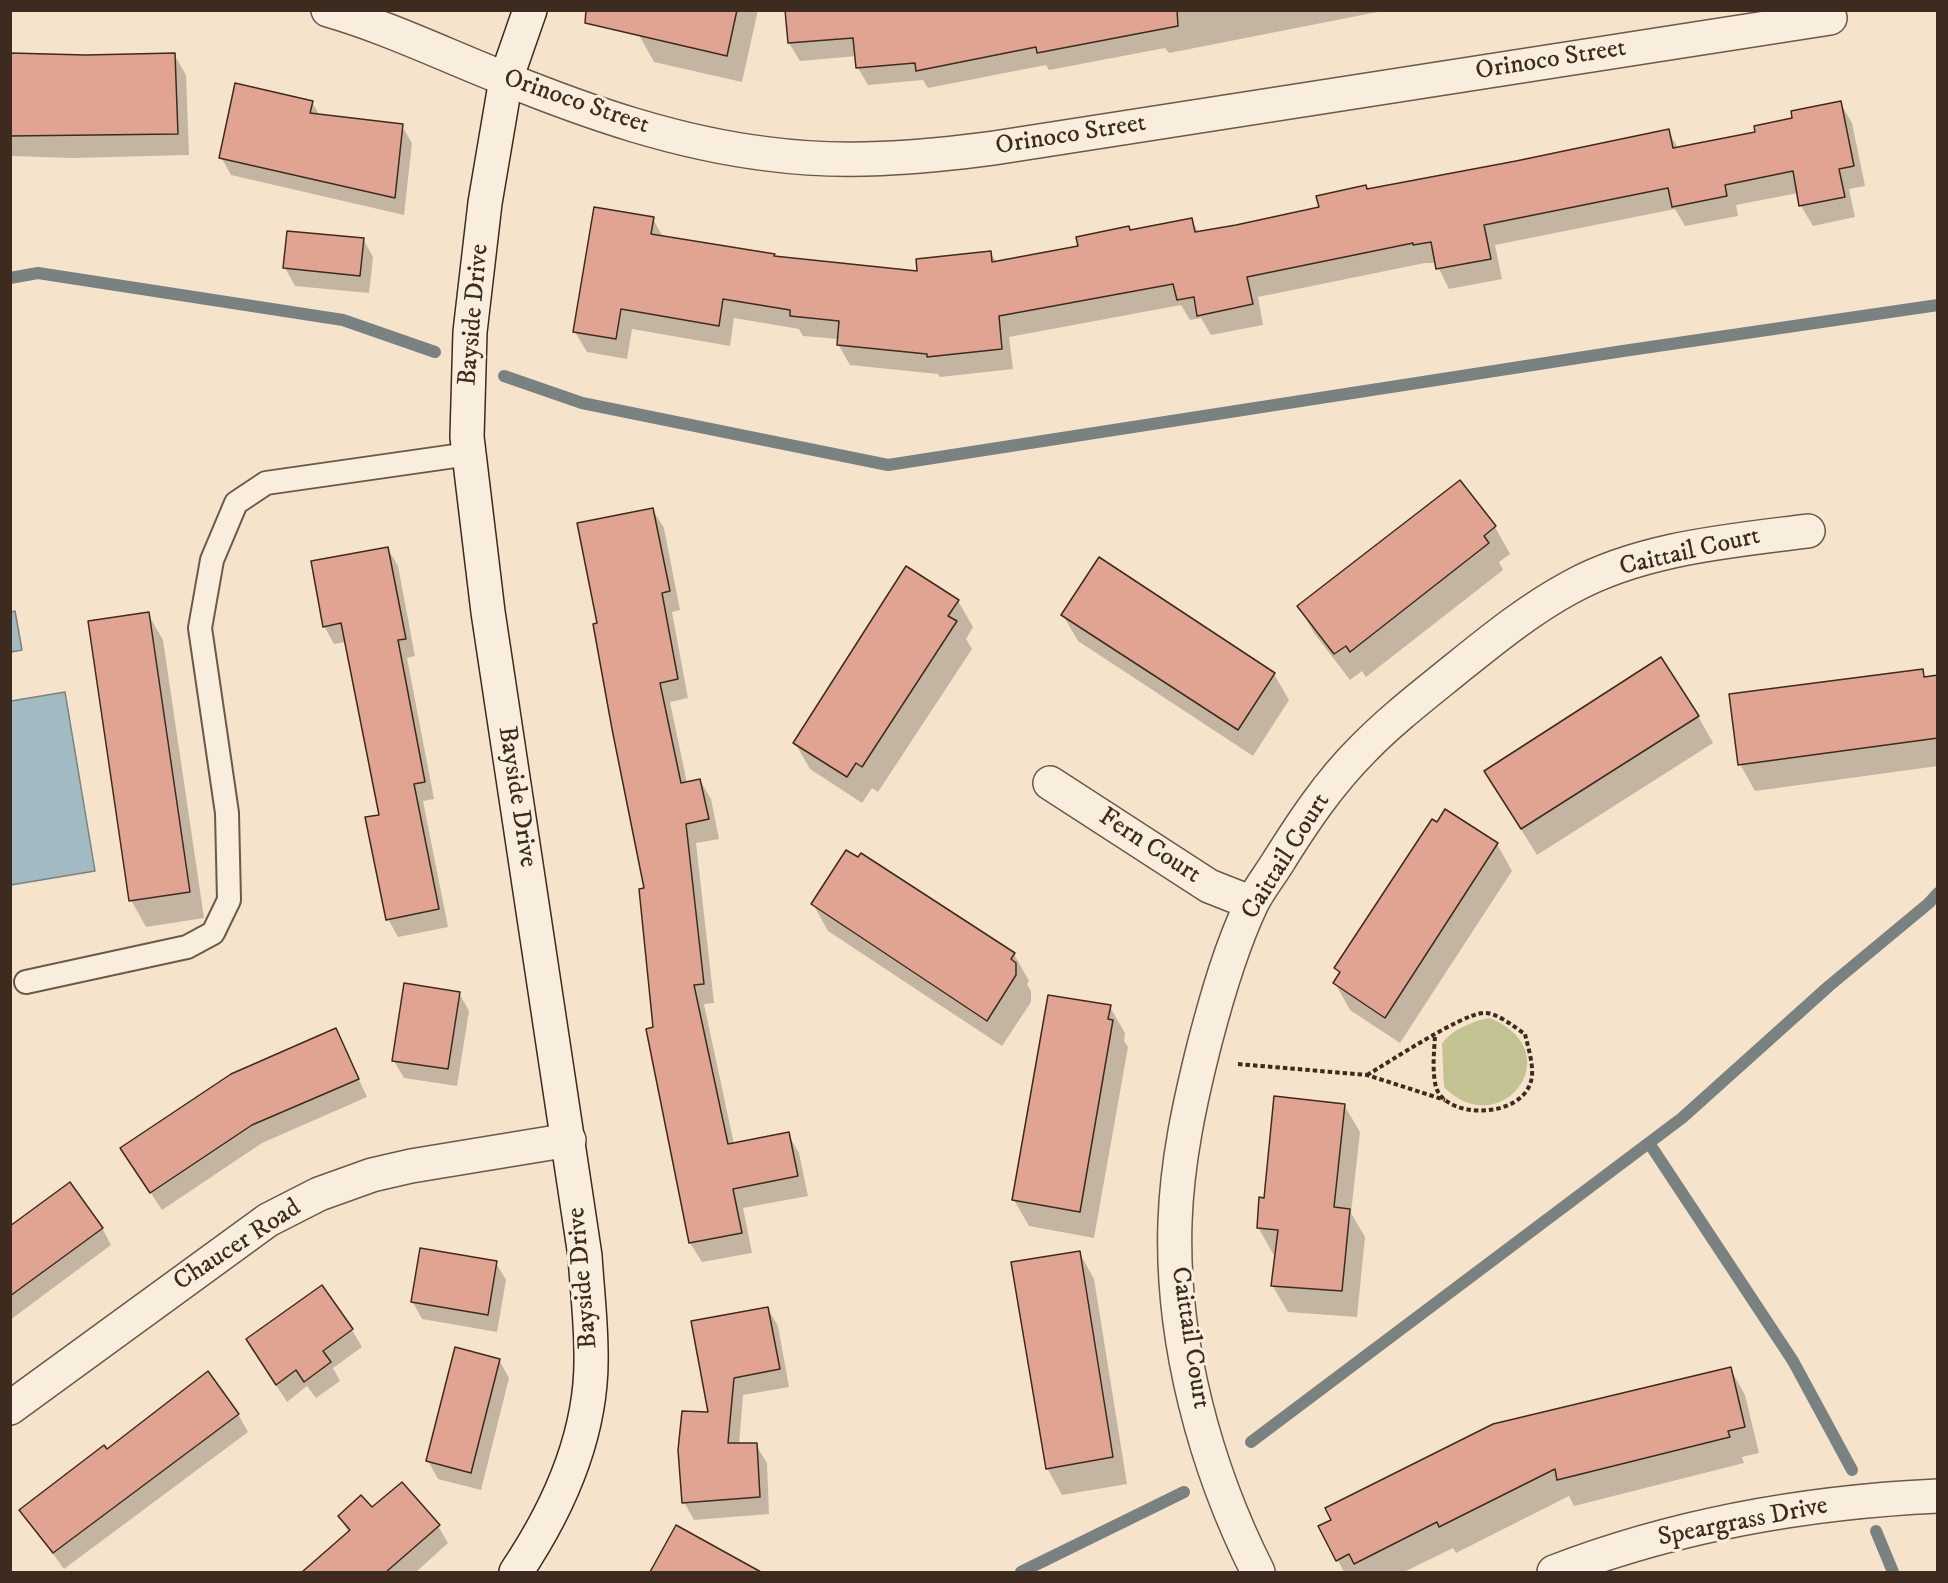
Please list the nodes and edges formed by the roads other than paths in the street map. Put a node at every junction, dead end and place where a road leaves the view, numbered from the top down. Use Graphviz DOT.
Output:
graph roads {
  1 [pos="328,10"];
  2 [pos="530,10"];
  3 [pos="1830,18"];
  4 [pos="506,79"];
  5 [pos="469,454"];
  6 [pos="1808,531"];
  7 [pos="1050,783"];
  8 [pos="1252,903"];
  9 [pos="26,982"];
  10 [pos="568,1140"];
  11 [pos="10,1408"];
  12 [pos="1938,1496"];
  13 [pos="516,1572"];
  14 [pos="1258,1572"];
  15 [pos="1554,1572"];
  1 -- 4 [label="street, Orinoco Street"];
  2 -- 4 [label="street, Bayside Drive"];
  3 -- 4 [label="street, Orinoco Street"];
  4 -- 5 [label="street, Bayside Drive"];
  5 -- 9 [label="lane"];
  5 -- 10 [label="street, Bayside Drive"];
  6 -- 8 [label="street, Caittail Court"];
  7 -- 8 [label="street, Fern Court"];
  8 -- 14 [label="street, Caittail Court"];
  10 -- 11 [label="street, Chaucer Road"];
  10 -- 13 [label="street, Bayside Drive"];
  12 -- 15 [label="street, Speargrass Drive"];
}
